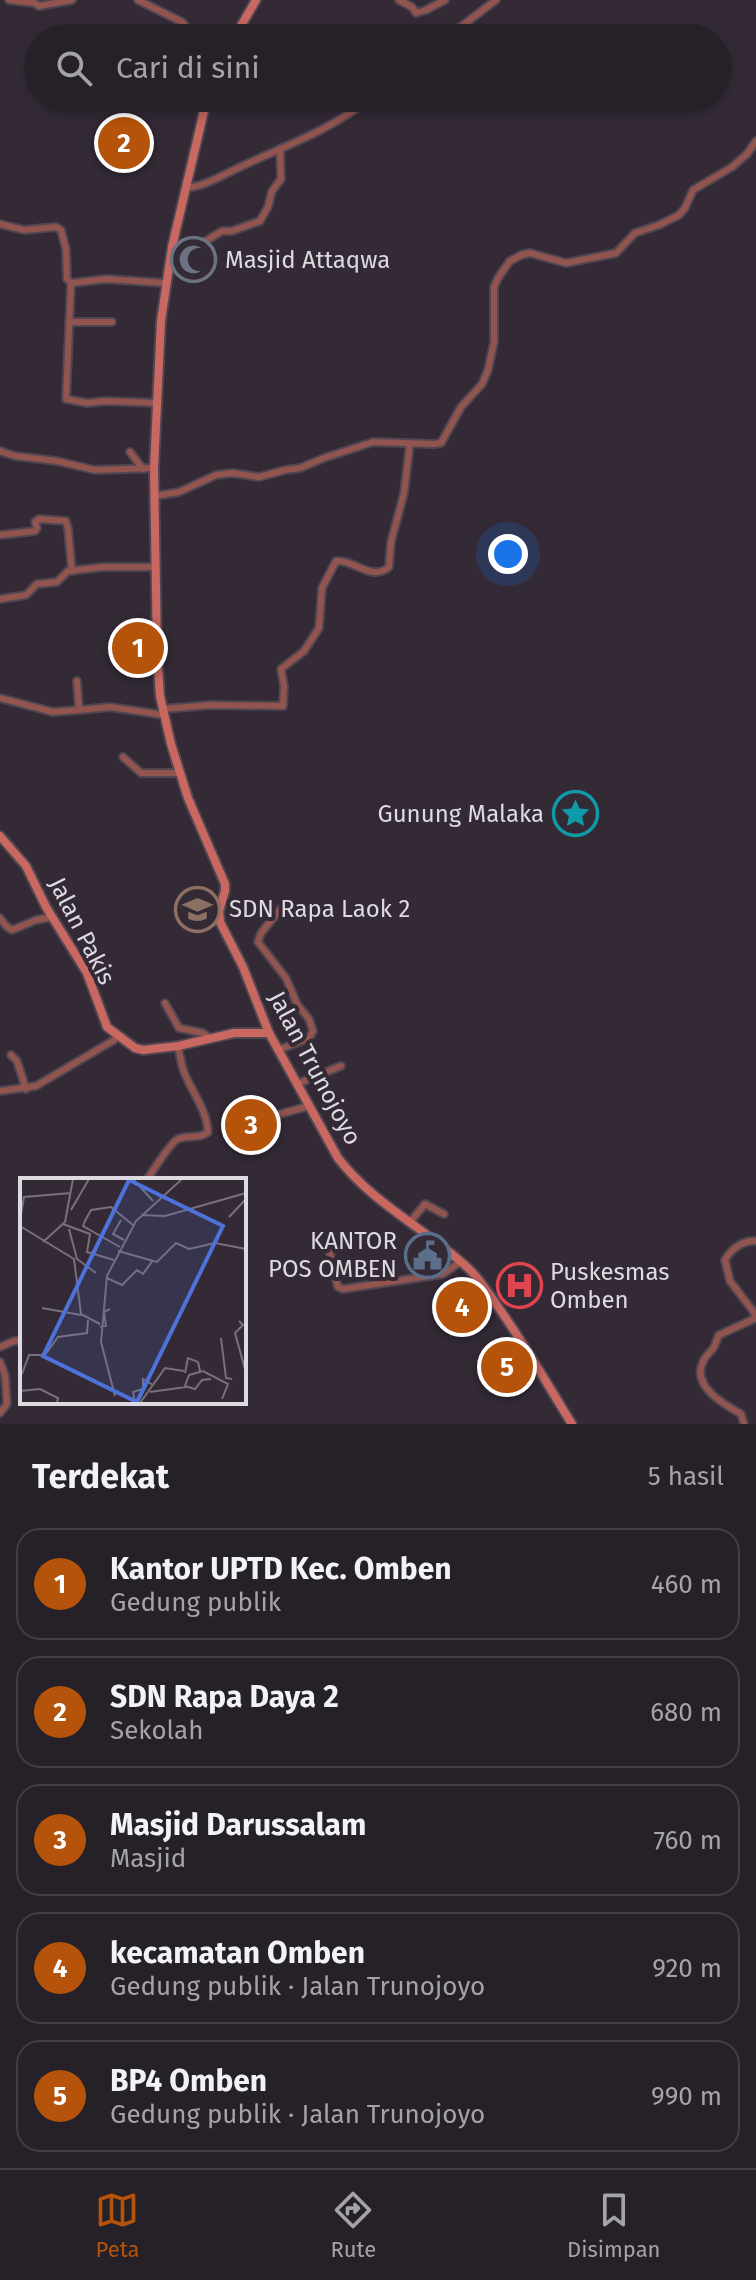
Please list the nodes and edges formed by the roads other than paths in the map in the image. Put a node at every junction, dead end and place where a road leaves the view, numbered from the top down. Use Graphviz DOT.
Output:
graph roads {
  1 [pos="9,0"];
  2 [pos="72,0"];
  3 [pos="138,0"];
  4 [pos="256,0"];
  5 [pos="399,0"];
  6 [pos="445,0"];
  7 [pos="496,0"];
  8 [pos="32,2"];
  9 [pos="184,24"];
  10 [pos="242,24"];
  11 [pos="464,24"];
  12 [pos="204,112"];
  13 [pos="351,112"];
  14 [pos="756,141"];
  15 [pos="280,149"];
  16 [pos="186,188"];
  17 [pos="0,224"];
  18 [pos="172,247"];
  19 [pos="71,283"];
  20 [pos="165,283"];
  21 [pos="69,322"];
  22 [pos="112,322"];
  23 [pos="157,403"];
  24 [pos="410,443"];
  25 [pos="0,451"];
  26 [pos="130,452"];
  27 [pos="154,468"];
  28 [pos="143,469"];
  29 [pos="154,496"];
  30 [pos="0,535"];
  31 [pos="155,567"];
  32 [pos="72,571"];
  33 [pos="0,599"];
  34 [pos="77,681"];
  35 [pos="0,698"];
  36 [pos="79,710"];
  37 [pos="163,712"];
  38 [pos="123,757"];
  39 [pos="180,773"];
  40 [pos="0,836"];
  41 [pos="283,906"];
  42 [pos="52,917"];
  43 [pos="0,918"];
  44 [pos="165,1003"];
  45 [pos="269,1033"];
  46 [pos="118,1034"];
  47 [pos="208,1037"];
  48 [pos="178,1046"];
  49 [pos="278,1050"];
  50 [pos="11,1055"];
  51 [pos="341,1066"];
  52 [pos="297,1084"];
  53 [pos="26,1089"];
  54 [pos="0,1091"];
  55 [pos="309,1106"];
  56 [pos="266,1118"];
  57 [pos="148,1178"];
  58 [pos="444,1214"];
  59 [pos="410,1222"];
  60 [pos="756,1241"];
  61 [pos="329,1250"];
  62 [pos="460,1262"];
  63 [pos="20,1340"];
  64 [pos="0,1347"];
  65 [pos="0,1362"];
  66 [pos="0,1413"];
  67 [pos="572,1424"];
  68 [pos="744,1424"];
  1 -- 8 [label="street"];
  2 -- 8 [label="street"];
  3 -- 9 [label="street"];
  4 -- 10 [label="street"];
  5 -- 6 [label="street"];
  7 -- 11 [label="street"];
  12 -- 16 [label="street, Jalan Trunojoyo"];
  13 -- 15 [label="street"];
  14 -- 24 [label="street"];
  15 -- 16 [label="street"];
  15 -- 18 [label="street"];
  16 -- 18 [label="street, Jalan Trunojoyo"];
  17 -- 19 [label="street"];
  18 -- 20 [label="street, Jalan Trunojoyo"];
  19 -- 20 [label="street"];
  19 -- 21 [label="street"];
  20 -- 23 [label="street, Jalan Trunojoyo"];
  21 -- 22 [label="street"];
  21 -- 23 [label="street"];
  23 -- 27 [label="street, Jalan Trunojoyo"];
  24 -- 29 [label="street"];
  24 -- 37 [label="street"];
  25 -- 28 [label="street"];
  26 -- 28 [label="street"];
  27 -- 28 [label="street"];
  27 -- 29 [label="street, Jalan Trunojoyo"];
  29 -- 31 [label="street, Jalan Trunojoyo"];
  30 -- 32 [label="street"];
  31 -- 32 [label="street"];
  31 -- 37 [label="street, Jalan Trunojoyo"];
  32 -- 33 [label="street"];
  34 -- 36 [label="street"];
  35 -- 36 [label="street"];
  36 -- 37 [label="street"];
  37 -- 39 [label="street, Jalan Trunojoyo"];
  38 -- 39 [label="street"];
  39 -- 45 [label="street, Jalan Trunojoyo"];
  40 -- 42 [label="street, Jalan Pakis"];
  41 -- 49 [label="street"];
  42 -- 43 [label="street"];
  42 -- 46 [label="street, Jalan Pakis"];
  44 -- 47 [label="street"];
  45 -- 47 [label="street"];
  45 -- 49 [label="street, Jalan Trunojoyo"];
  46 -- 48 [label="street"];
  46 -- 53 [label="street"];
  47 -- 48 [label="street"];
  48 -- 57 [label="street"];
  49 -- 52 [label="street, Jalan Trunojoyo"];
  50 -- 53 [label="street"];
  51 -- 52 [label="street"];
  52 -- 55 [label="street, Jalan Trunojoyo"];
  53 -- 54 [label="street"];
  55 -- 56 [label="street"];
  55 -- 59 [label="street, Jalan Trunojoyo"];
  58 -- 59 [label="street"];
  59 -- 62 [label="street, Jalan Trunojoyo"];
  60 -- 68 [label="street"];
  61 -- 62 [label="street"];
  62 -- 67 [label="street, Jalan Trunojoyo"];
  63 -- 64 [label="street"];
  65 -- 66 [label="street"];
}
